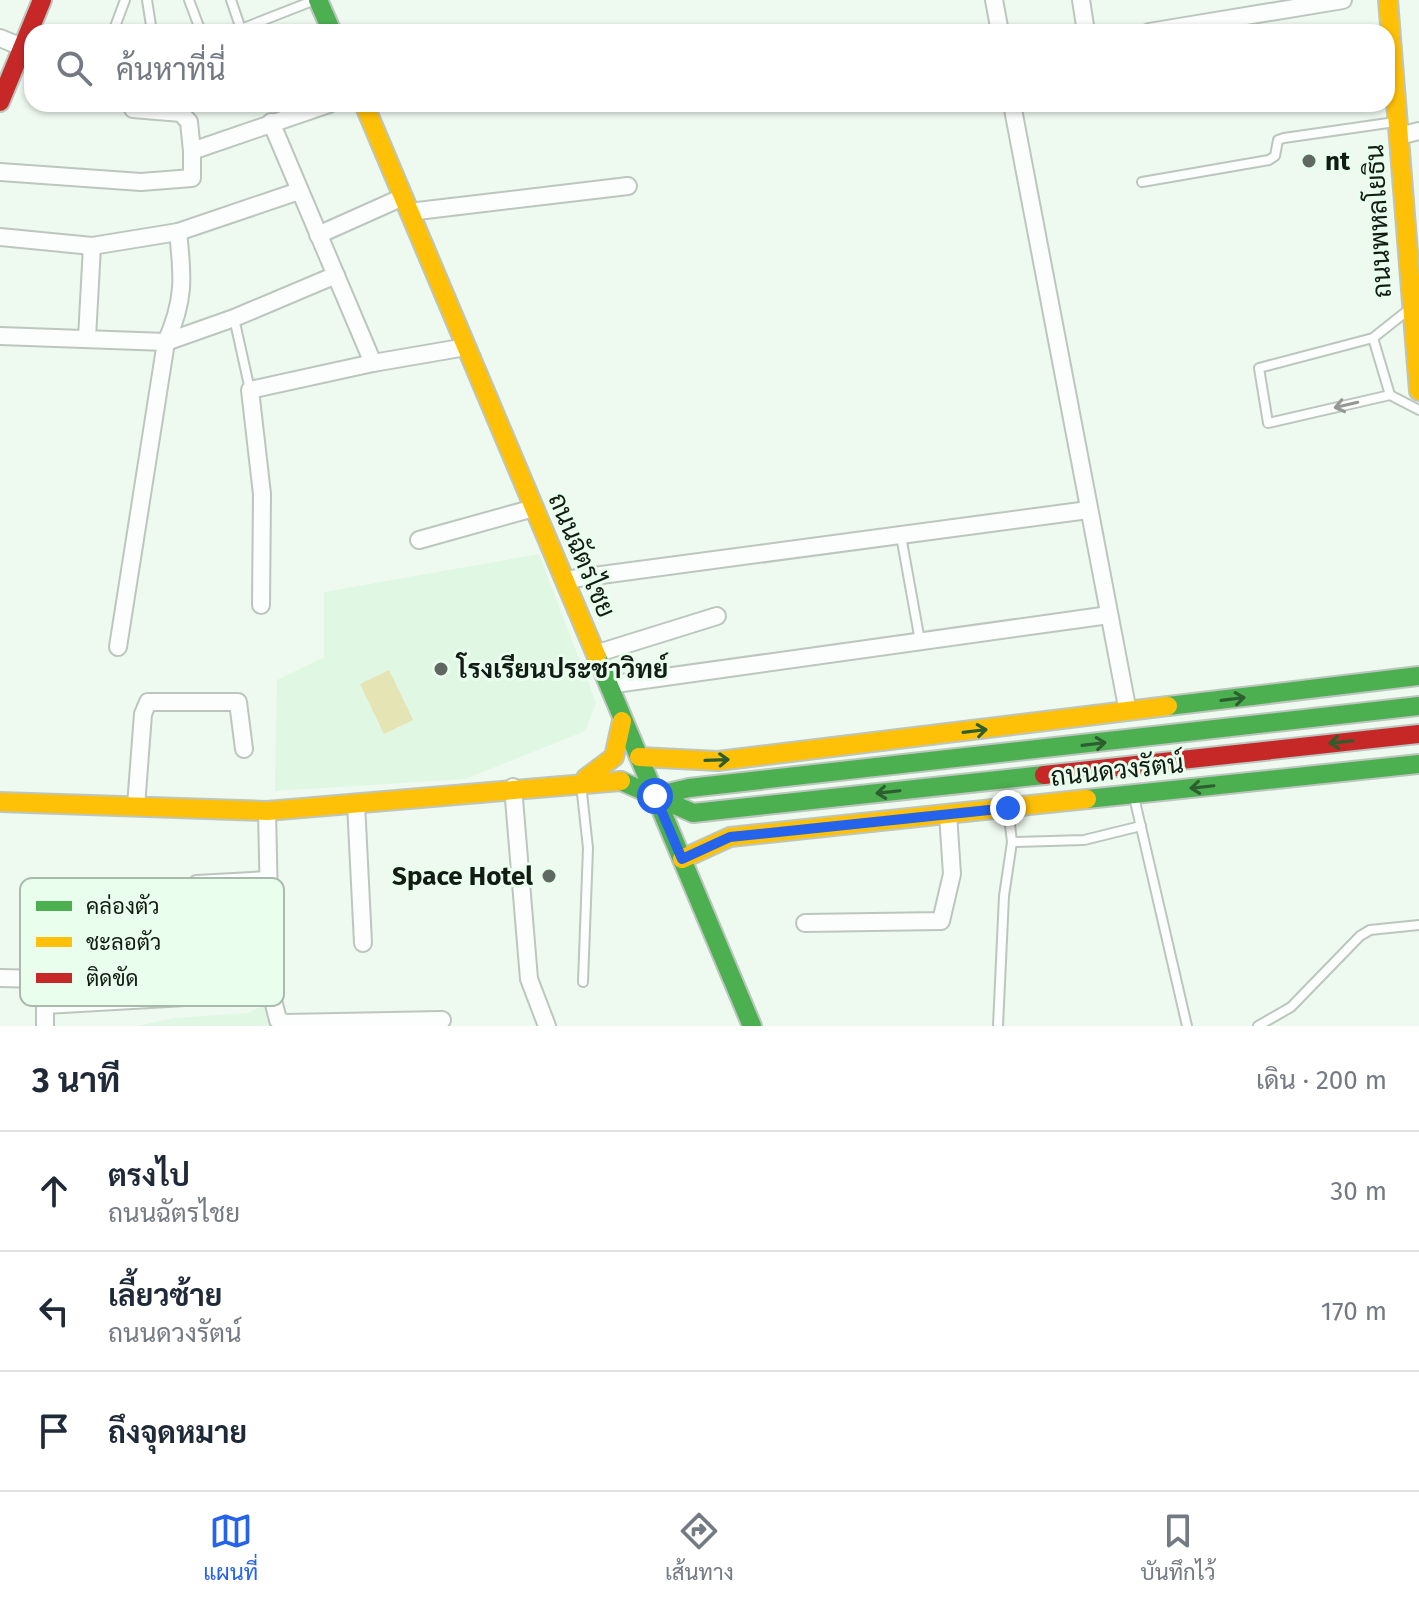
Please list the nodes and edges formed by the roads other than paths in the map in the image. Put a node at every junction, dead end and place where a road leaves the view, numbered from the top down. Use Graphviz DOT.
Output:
graph roads {
  1 [pos="42,0"];
  2 [pos="125,0"];
  3 [pos="147,0"];
  4 [pos="189,0"];
  5 [pos="231,0"];
  6 [pos="317,0"];
  7 [pos="994,0"];
  8 [pos="1081,0"];
  9 [pos="1343,0"];
  10 [pos="1388,0"];
  11 [pos="1249,8"];
  12 [pos="32,24"];
  13 [pos="116,24"];
  14 [pos="151,24"];
  15 [pos="198,24"];
  16 [pos="239,24"];
  17 [pos="266,24"];
  18 [pos="328,24"];
  19 [pos="998,24"];
  20 [pos="1085,24"];
  21 [pos="1204,24"];
  22 [pos="1390,24"];
  23 [pos="0,38"];
  24 [pos="24,42"];
  25 [pos="22,47"];
  26 [pos="1395,82"];
  27 [pos="0,102"];
  28 [pos="169,112"];
  29 [pos="303,112"];
  30 [pos="367,112"];
  31 [pos="1013,112"];
  32 [pos="271,122"];
  33 [pos="1399,129"];
  34 [pos="1419,131"];
  35 [pos="192,151"];
  36 [pos="0,172"];
  37 [pos="1142,182"];
  38 [pos="628,186"];
  39 [pos="299,191"];
  40 [pos="406,205"];
  41 [pos="178,232"];
  42 [pos="318,235"];
  43 [pos="0,237"];
  44 [pos="92,246"];
  45 [pos="0,247"];
  46 [pos="336,275"];
  47 [pos="1410,308"];
  48 [pos="234,318"];
  49 [pos="0,336"];
  50 [pos="87,338"];
  51 [pos="1373,338"];
  52 [pos="166,342"];
  53 [pos="466,347"];
  54 [pos="373,363"];
  55 [pos="250,390"];
  56 [pos="1419,391"];
  57 [pos="1390,395"];
  58 [pos="1419,410"];
  59 [pos="534,508"];
  60 [pos="1088,510"];
  61 [pos="901,535"];
  62 [pos="419,540"];
  63 [pos="564,580"];
  64 [pos="261,605"];
  65 [pos="1109,615"];
  66 [pos="717,616"];
  67 [pos="920,641"];
  68 [pos="118,647"];
  69 [pos="595,654"];
  70 [pos="1419,676"];
  71 [pos="608,685"];
  72 [pos="1419,706"];
  73 [pos="1128,712"];
  74 [pos="622,718"];
  75 [pos="1054,721"];
  76 [pos="1419,734"];
  77 [pos="1057,748"];
  78 [pos="244,749"];
  79 [pos="639,757"];
  80 [pos="1419,764"];
  81 [pos="1059,773"];
  82 [pos="581,780"];
  83 [pos="513,787"];
  84 [pos="1133,794"];
  85 [pos="655,796"];
  86 [pos="0,802"];
  87 [pos="1062,802"];
  88 [pos="356,803"];
  89 [pos="136,806"];
  90 [pos="1008,808"];
  91 [pos="267,811"];
  92 [pos="948,814"];
  93 [pos="1141,826"];
  94 [pos="1012,842"];
  95 [pos="682,859"];
  96 [pos="268,878"];
  97 [pos="805,923"];
  98 [pos="1419,925"];
  99 [pos="363,943"];
  100 [pos="0,978"];
  101 [pos="20,978"];
  102 [pos="583,982"];
  103 [pos="442,1020"];
  104 [pos="281,1024"];
  105 [pos="1269,1024"];
  106 [pos="547,1026"];
  107 [pos="752,1026"];
  108 [pos="998,1026"];
  109 [pos="1187,1026"];
  110 [pos="1258,1026"];
  1 -- 12 [label="main road"];
  2 -- 13 [label="lane"];
  3 -- 14 [label="lane"];
  4 -- 15 [label="lane"];
  5 -- 16 [label="lane"];
  6 -- 17 [label="lane"];
  6 -- 18 [label="main road"];
  7 -- 19 [label="street"];
  8 -- 20 [label="street"];
  9 -- 11 [label="street"];
  10 -- 22 [label="main road, ถนนพหลโยธิน"];
  11 -- 21 [label="street"];
  23 -- 25 [label="street"];
  24 -- 25 [label="main road"];
  25 -- 27 [label="main road"];
  26 -- 33 [label="main road, ถนนพหลโยธิน"];
  28 -- 35 [label="street"];
  29 -- 32 [label="street"];
  30 -- 40 [label="main road, ถนนฉัตรไชย"];
  31 -- 60 [label="street"];
  32 -- 35 [label="street"];
  32 -- 39 [label="street"];
  33 -- 34 [label="street"];
  33 -- 37 [label="lane"];
  33 -- 47 [label="main road, ถนนพหลโยธิน"];
  35 -- 36 [label="street"];
  38 -- 40 [label="street"];
  39 -- 41 [label="street"];
  39 -- 42 [label="street"];
  40 -- 42 [label="street"];
  40 -- 53 [label="main road, ถนนฉัตรไชย"];
  41 -- 44 [label="street"];
  41 -- 52 [label="street"];
  42 -- 46 [label="street"];
  43 -- 44 [label="street"];
  43 -- 45 [label="street"];
  44 -- 50 [label="street"];
  46 -- 48 [label="street"];
  46 -- 54 [label="street"];
  47 -- 51 [label="lane"];
  47 -- 56 [label="main road, ถนนพหลโยธิน"];
  48 -- 52 [label="street"];
  48 -- 55 [label="lane"];
  49 -- 50 [label="street"];
  50 -- 52 [label="street"];
  51 -- 57 [label="lane"];
  57 -- 51 [label="lane, one-way"];
  52 -- 68 [label="street"];
  53 -- 54 [label="street"];
  53 -- 59 [label="main road, ถนนฉัตรไชย"];
  54 -- 55 [label="street"];
  55 -- 64 [label="street"];
  57 -- 58 [label="lane"];
  59 -- 62 [label="street"];
  59 -- 63 [label="main road, ถนนฉัตรไชย"];
  60 -- 61 [label="street"];
  60 -- 65 [label="street"];
  61 -- 63 [label="street"];
  61 -- 67 [label="lane"];
  63 -- 69 [label="main road, ถนนฉัตรไชย"];
  65 -- 67 [label="street"];
  65 -- 73 [label="street"];
  66 -- 69 [label="street"];
  67 -- 71 [label="street"];
  69 -- 71 [label="main road, ถนนฉัตรไชย"];
  73 -- 70 [label="main road, one-way"];
  71 -- 74 [label="main road, ถนนฉัตรไชย"];
  77 -- 72 [label="main road, one-way"];
  73 -- 75 [label="main road"];
  74 -- 79 [label="main road, ถนนฉัตรไชย"];
  74 -- 82 [label="main road"];
  75 -- 77 [label="main road"];
  79 -- 75 [label="main road, one-way"];
  76 -- 81 [label="main road, one-way"];
  77 -- 81 [label="main road"];
  77 -- 85 [label="main road"];
  78 -- 89 [label="street"];
  79 -- 85 [label="main road, ถนนฉัตรไชย"];
  80 -- 84 [label="main road, ถนนดวงรัตน์, one-way"];
  81 -- 85 [label="main road, one-way"];
  81 -- 87 [label="main road"];
  82 -- 83 [label="main road"];
  82 -- 85 [label="main road"];
  82 -- 102 [label="lane"];
  83 -- 88 [label="main road"];
  83 -- 106 [label="street"];
  84 -- 87 [label="main road, ถนนดวงรัตน์"];
  84 -- 93 [label="lane"];
  85 -- 95 [label="main road, ถนนฉัตรไชย"];
  86 -- 89 [label="main road"];
  87 -- 90 [label="main road, ถนนดวงรัตน์"];
  88 -- 91 [label="main road"];
  88 -- 99 [label="street"];
  89 -- 91 [label="main road"];
  90 -- 92 [label="main road, ถนนดวงรัตน์"];
  90 -- 94 [label="lane"];
  91 -- 96 [label="street"];
  92 -- 95 [label="main road, ถนนดวงรัตน์"];
  92 -- 97 [label="street"];
  93 -- 94 [label="lane"];
  93 -- 109 [label="lane"];
  94 -- 108 [label="lane"];
  95 -- 107 [label="main road, ถนนฉัตรไชย"];
  98 -- 105 [label="lane"];
  100 -- 101 [label="street"];
  103 -- 104 [label="street"];
  105 -- 110 [label="lane"];
}
